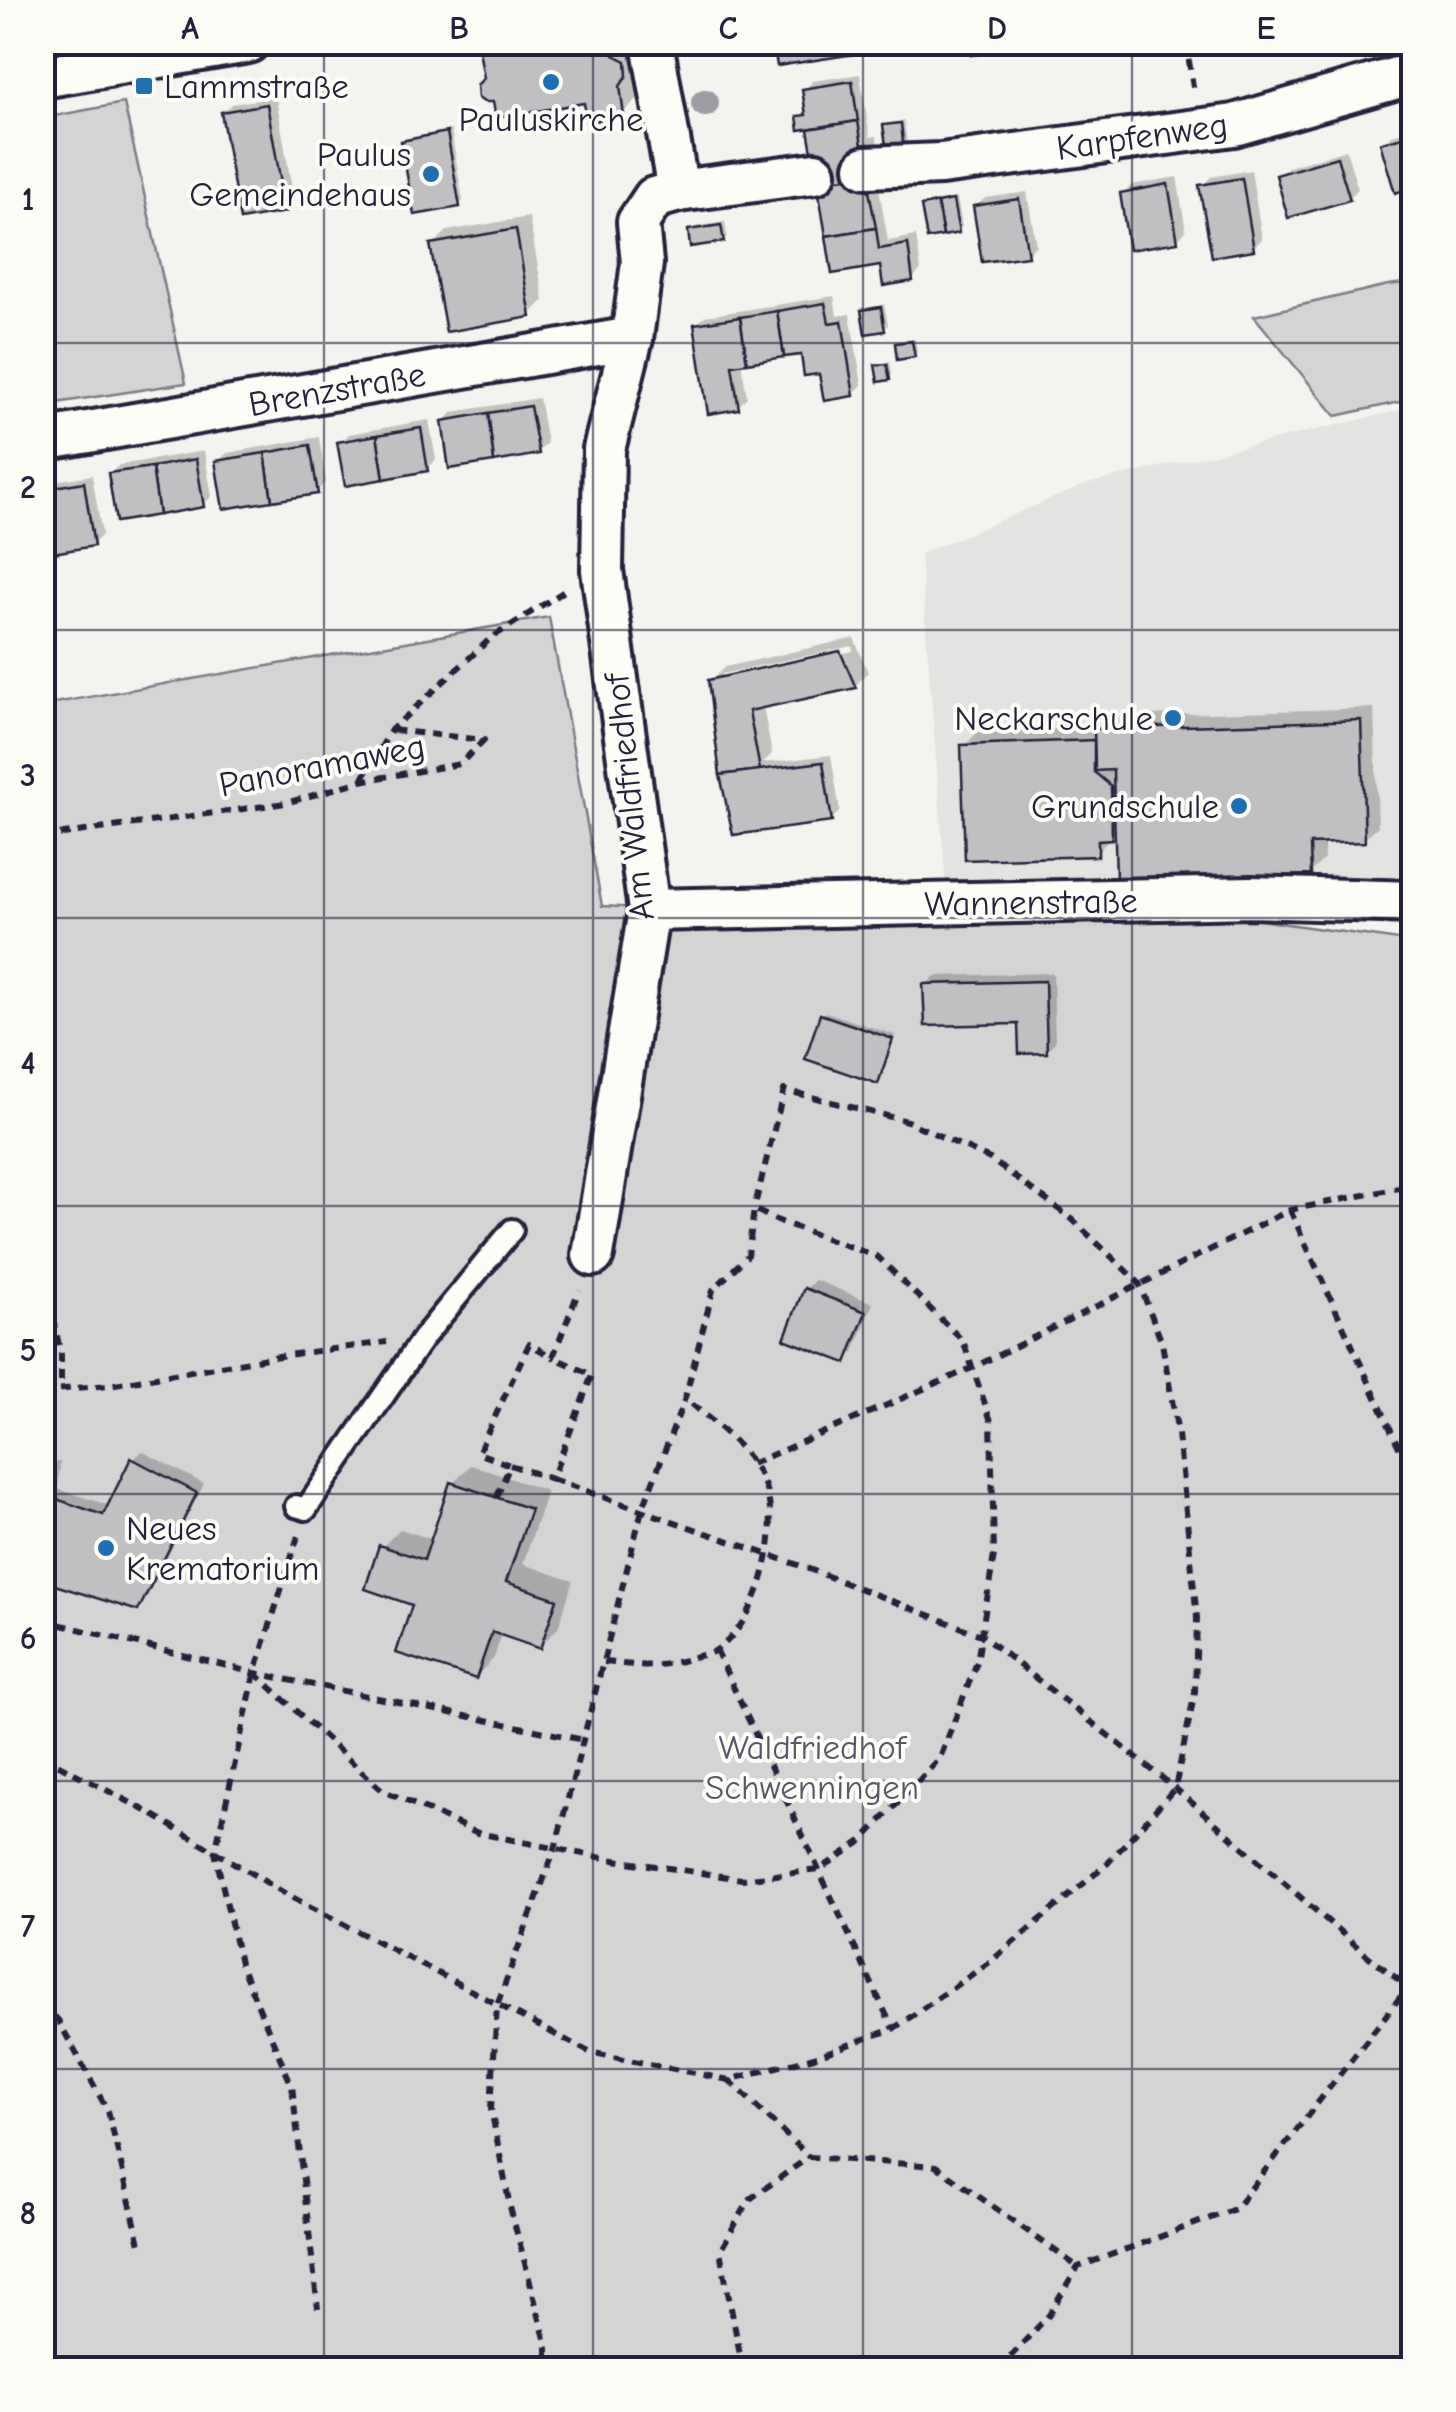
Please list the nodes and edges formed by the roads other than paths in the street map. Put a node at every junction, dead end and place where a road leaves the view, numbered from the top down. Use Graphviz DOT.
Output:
graph roads {
  1 [pos="248,42"];
  2 [pos="652,42"];
  3 [pos="1414,73"];
  4 [pos="42,77"];
  5 [pos="866,168"];
  6 [pos="814,173"];
  7 [pos="678,191"];
  8 [pos="632,338"];
  9 [pos="42,440"];
  10 [pos="1414,902"];
  11 [pos="649,910"];
  12 [pos="512,1230"];
  13 [pos="593,1255"];
  14 [pos="301,1508"];
  1 -- 4 [label="street"];
  2 -- 7 [label="street"];
  3 -- 5 [label="street, Karpfenweg"];
  6 -- 7 [label="street"];
  7 -- 8 [label="street, Am Waldfriedhof"];
  8 -- 9 [label="street, Brenzstraße"];
  8 -- 11 [label="street, Am Waldfriedhof"];
  10 -- 11 [label="street, Wannenstraße"];
  11 -- 13 [label="street, Am Waldfriedhof"];
  12 -- 14 [label="lane"];
}
